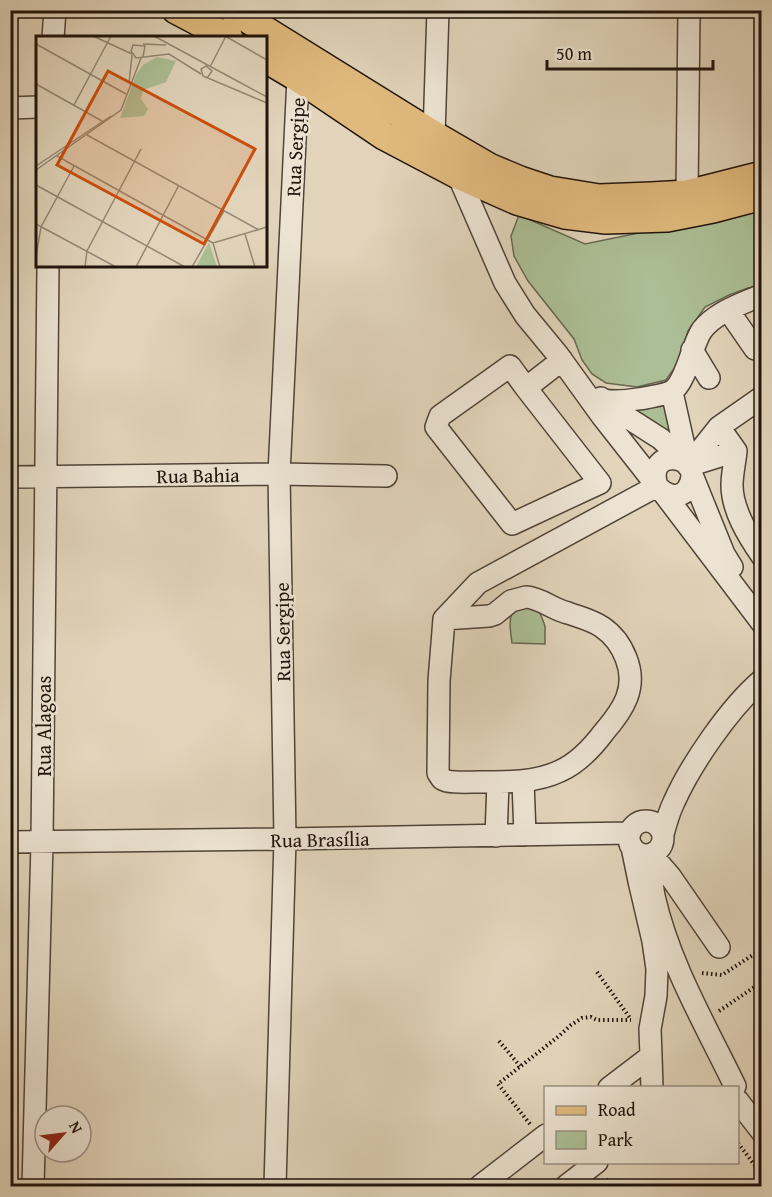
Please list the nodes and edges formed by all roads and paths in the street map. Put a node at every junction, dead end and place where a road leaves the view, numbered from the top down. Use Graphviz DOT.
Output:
graph roads {
  1 [pos="55,10"];
  2 [pos="176,10"];
  3 [pos="232,10"];
  4 [pos="438,10"];
  5 [pos="689,10"];
  6 [pos="53,36"];
  7 [pos="225,36"];
  8 [pos="267,60"];
  9 [pos="298,78"];
  10 [pos="10,108"];
  11 [pos="36,108"];
  12 [pos="434,135"];
  13 [pos="458,175"];
  14 [pos="762,176"];
  15 [pos="687,194"];
  16 [pos="762,196"];
  17 [pos="48,267"];
  18 [pos="762,298"];
  19 [pos="728,310"];
  20 [pos="755,349"];
  21 [pos="693,350"];
  22 [pos="567,366"];
  23 [pos="709,378"];
  24 [pos="526,388"];
  25 [pos="672,392"];
  26 [pos="762,397"];
  27 [pos="604,400"];
  28 [pos="719,427"];
  29 [pos="736,451"];
  30 [pos="688,467"];
  31 [pos="279,474"];
  32 [pos="386,476"];
  33 [pos="10,477"];
  34 [pos="45,477"];
  35 [pos="659,489"];
  36 [pos="762,555"];
  37 [pos="762,602"];
  38 [pos="444,619"];
  39 [pos="762,623"];
  40 [pos="762,680"];
  41 [pos="762,700"];
  42 [pos="720,728"];
  43 [pos="523,781"];
  44 [pos="498,782"];
  45 [pos="525,835"];
  46 [pos="496,836"];
  47 [pos="645,838"];
  48 [pos="285,839"];
  49 [pos="10,842"];
  50 [pos="42,842"];
  51 [pos="719,946"];
  52 [pos="632,1020"];
  53 [pos="499,1041"];
  54 [pos="651,1056"];
  55 [pos="520,1066"];
  56 [pos="612,1086"];
  57 [pos="652,1086"];
  58 [pos="735,1086"];
  59 [pos="739,1102"];
  60 [pos="762,1132"];
  61 [pos="543,1136"];
  62 [pos="739,1144"];
  63 [pos="594,1164"];
  64 [pos="762,1175"];
  65 [pos="33,1186"];
  66 [pos="276,1186"];
  67 [pos="480,1186"];
  68 [pos="566,1186"];
  1 -- 6 [label="street"];
  2 -- 7 [label="main road"];
  3 -- 12 [label="main road"];
  4 -- 12 [label="street"];
  5 -- 15 [label="street"];
  8 -- 9 [label="main road"];
  9 -- 13 [label="main road"];
  9 -- 31 [label="street, Rua Sergipe"];
  10 -- 11 [label="street"];
  12 -- 15 [label="main road"];
  13 -- 16 [label="main road"];
  13 -- 22 [label="street"];
  14 -- 15 [label="main road"];
  17 -- 34 [label="street, Rua Alagoas"];
  18 -- 19 [label="street"];
  19 -- 20 [label="street"];
  19 -- 21 [label="street"];
  21 -- 23 [label="street"];
  21 -- 25 [label="street"];
  22 -- 24 [label="street"];
  22 -- 27 [label="street"];
  22 -- 35 [label="street"];
  24 -- 24 [label="street"];
  25 -- 27 [label="street"];
  25 -- 30 [label="street"];
  26 -- 28 [label="street"];
  27 -- 30 [label="street"];
  28 -- 29 [label="street"];
  28 -- 30 [label="street"];
  29 -- 30 [label="street"];
  29 -- 36 [label="street"];
  30 -- 35 [label="street"];
  30 -- 35 [label="street"];
  30 -- 37 [label="street"];
  31 -- 32 [label="street, Rua Bahia"];
  31 -- 34 [label="street, Rua Bahia"];
  31 -- 48 [label="street, Rua Sergipe"];
  33 -- 34 [label="street, Rua Bahia"];
  34 -- 50 [label="street, Rua Alagoas"];
  35 -- 38 [label="street"];
  35 -- 39 [label="street"];
  38 -- 43 [label="street"];
  38 -- 44 [label="street"];
  40 -- 42 [label="street"];
  41 -- 42 [label="street"];
  42 -- 47 [label="street"];
  43 -- 44 [label="street"];
  43 -- 45 [label="street"];
  44 -- 46 [label="street"];
  45 -- 46 [label="street, Rua Brasília"];
  45 -- 47 [label="street, Rua Brasília"];
  46 -- 48 [label="street, Rua Brasília"];
  47 -- 51 [label="street"];
  47 -- 54 [label="street"];
  47 -- 58 [label="street"];
  48 -- 50 [label="street, Rua Brasília"];
  48 -- 66 [label="street, Rua Sergipe"];
  49 -- 50 [label="street, Rua Brasília"];
  50 -- 65 [label="street, Rua Alagoas"];
  52 -- 55 [label="path"];
  53 -- 55 [label="path"];
  54 -- 56 [label="street"];
  54 -- 57 [label="street"];
  55 -- 61 [label="path"];
  59 -- 60 [label="street"];
  61 -- 67 [label="street"];
  62 -- 64 [label="path"];
  63 -- 68 [label="street"];
}
